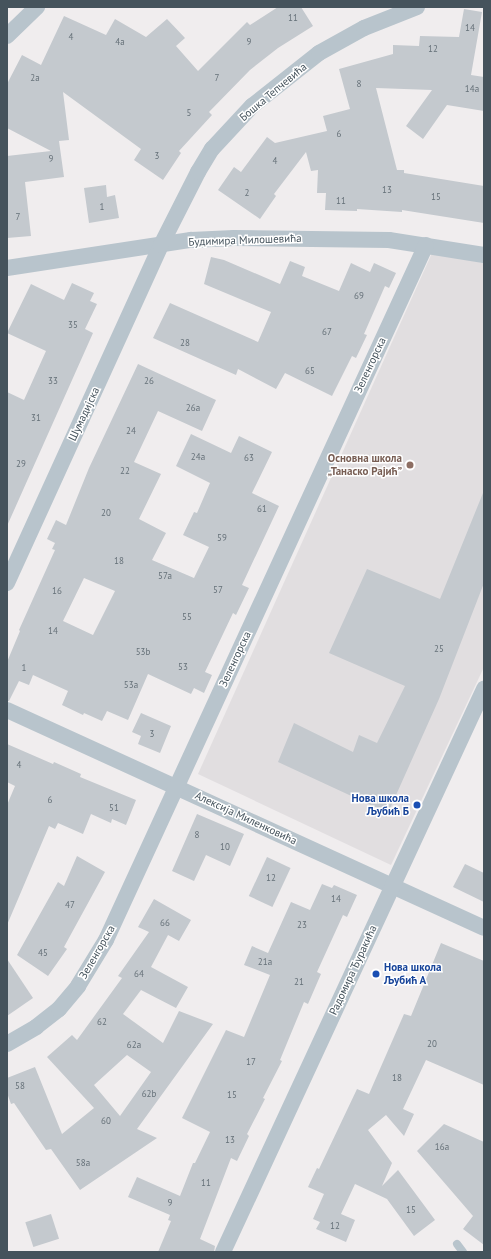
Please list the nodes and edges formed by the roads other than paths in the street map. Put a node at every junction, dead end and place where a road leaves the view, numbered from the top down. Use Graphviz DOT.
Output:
graph roads {
  1 [pos="37,7"];
  2 [pos="416,7"];
  3 [pos="7,36"];
  4 [pos="161,245"];
  5 [pos="426,245"];
  6 [pos="484,255"];
  7 [pos="7,268"];
  8 [pos="7,583"];
  9 [pos="484,689"];
  10 [pos="7,710"];
  11 [pos="176,786"];
  12 [pos="392,885"];
  13 [pos="484,928"];
  14 [pos="7,1044"];
  15 [pos="457,1244"];
  16 [pos="223,1252"];
  17 [pos="463,1252"];
  1 -- 3 [label="street"];
  2 -- 4 [label="street, Бошка Тепчевића"];
  4 -- 5 [label="street, Будимира Милошевића"];
  4 -- 7 [label="street, Будимира Милошевића"];
  4 -- 8 [label="street, Шумадијска"];
  5 -- 6 [label="street, Будимира Милошевића"];
  5 -- 11 [label="street, Зеленгорска"];
  9 -- 12 [label="street, Радомира Ђуракића"];
  10 -- 11 [label="street, Алексија Миленковића"];
  11 -- 12 [label="street, Алексија Миленковића"];
  11 -- 14 [label="street, Зеленгорска"];
  12 -- 13 [label="street, Алексија Миленковића"];
  12 -- 16 [label="street, Радомира Ђуракића"];
  15 -- 17 [label="lane"];
}
